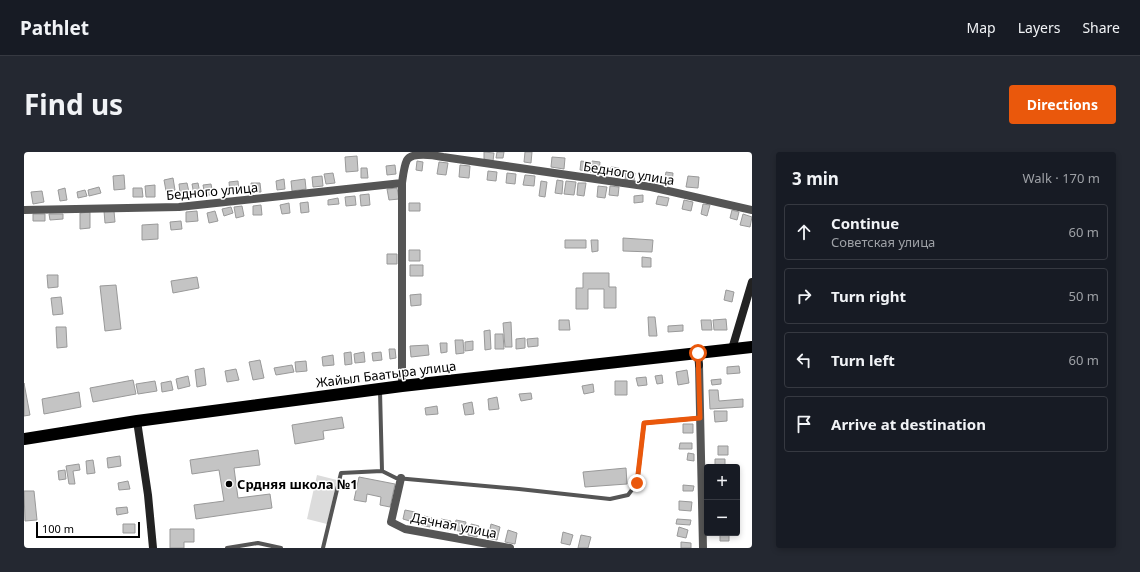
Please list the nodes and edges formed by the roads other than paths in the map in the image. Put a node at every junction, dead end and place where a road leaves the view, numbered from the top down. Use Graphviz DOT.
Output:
graph roads {
  1 [pos="402,182"];
  2 [pos="24,210"];
  3 [pos="752,210"];
  4 [pos="752,282"];
  5 [pos="752,347"];
  6 [pos="732,349"];
  7 [pos="698,359"];
  8 [pos="402,386"];
  9 [pos="380,388"];
  10 [pos="700,418"];
  11 [pos="137,421"];
  12 [pos="24,439"];
  13 [pos="382,471"];
  14 [pos="401,478"];
  15 [pos="153,548"];
  16 [pos="227,548"];
  17 [pos="281,548"];
  18 [pos="323,548"];
  19 [pos="510,548"];
  20 [pos="702,548"];
  1 -- 2 [label="street, Бедного улица"];
  1 -- 3 [label="street, Бедного улица"];
  1 -- 8 [label="street"];
  4 -- 6 [label="street"];
  5 -- 6 [label="highway, Жайыл Баатыра улица"];
  6 -- 7 [label="highway, Жайыл Баатыра улица"];
  7 -- 8 [label="highway, Жайыл Баатыра улица"];
  7 -- 10 [label="street"];
  8 -- 9 [label="highway, Жайыл Баатыра улица"];
  9 -- 11 [label="highway, Жайыл Баатыра улица"];
  9 -- 13 [label="lane"];
  10 -- 14 [label="lane"];
  10 -- 20 [label="street"];
  11 -- 12 [label="highway, Жайыл Баатыра улица"];
  11 -- 15 [label="street"];
  13 -- 14 [label="lane"];
  13 -- 18 [label="lane"];
  14 -- 19 [label="street, Дачная улица"];
  16 -- 17 [label="lane"];
}
